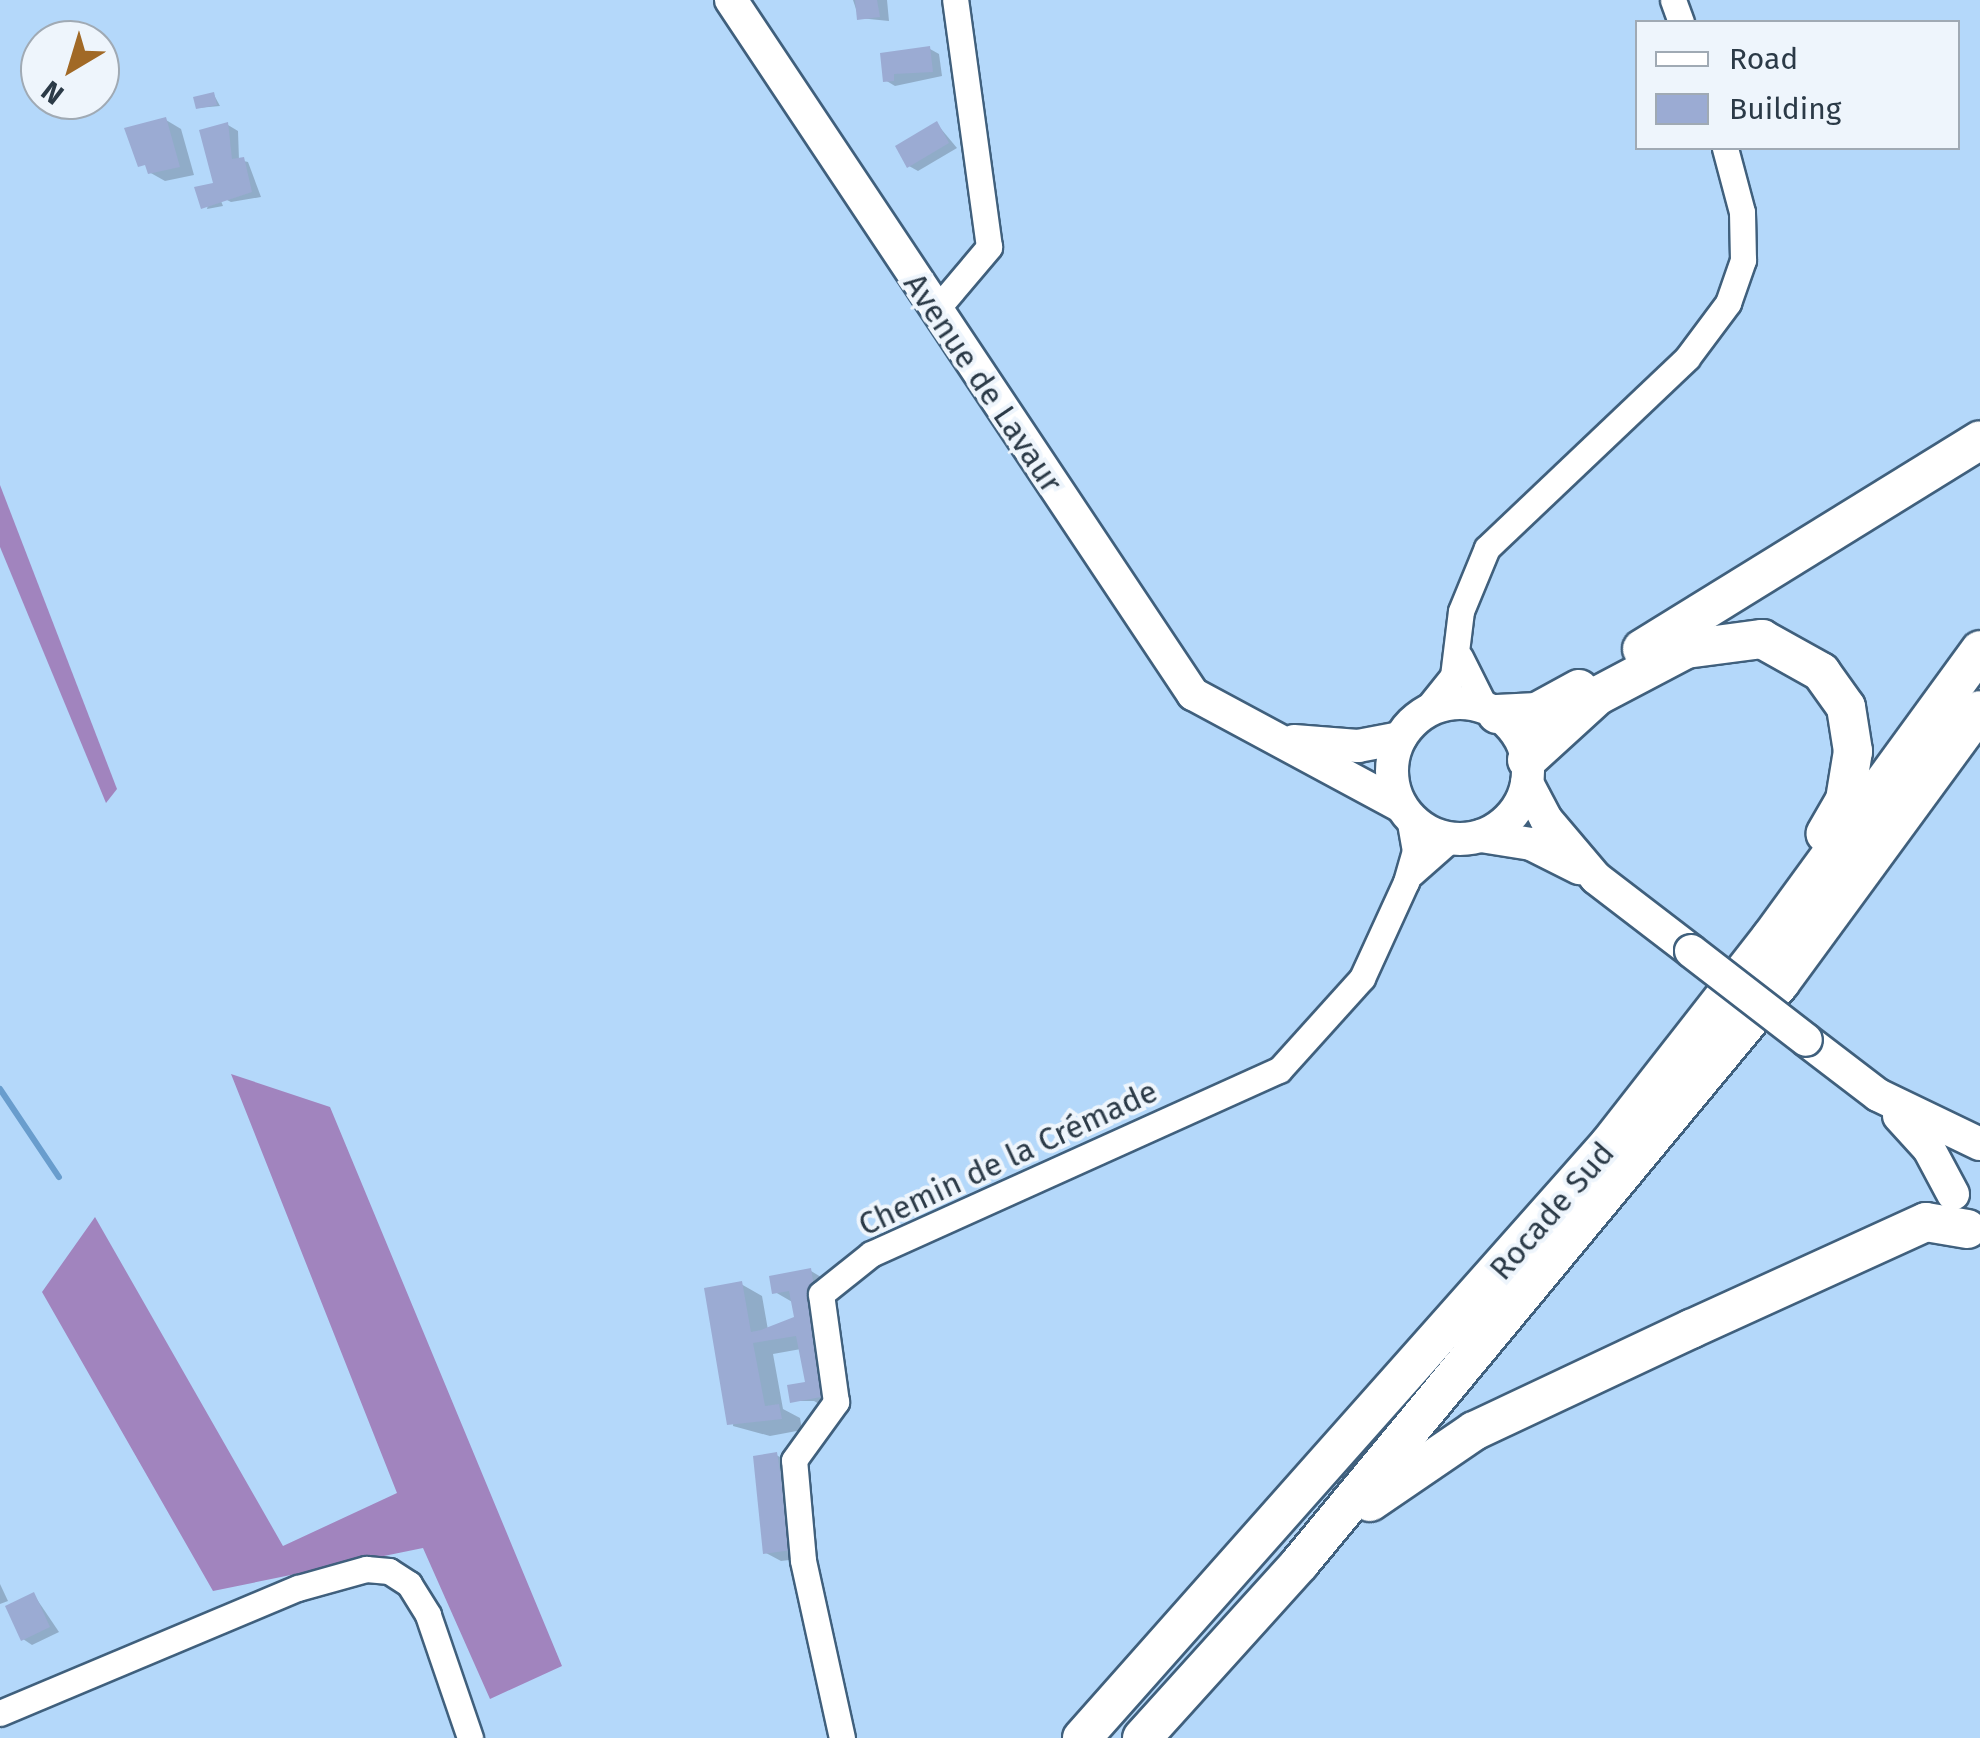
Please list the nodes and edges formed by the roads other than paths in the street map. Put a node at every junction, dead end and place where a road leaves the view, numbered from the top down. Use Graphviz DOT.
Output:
graph roads {
  1 [pos="731,0"];
  2 [pos="955,0"];
  3 [pos="1725,150"];
  4 [pos="935,312"];
  5 [pos="1980,440"];
  6 [pos="1980,650"];
  7 [pos="1460,657"];
  8 [pos="1980,710"];
  9 [pos="1491,711"];
  10 [pos="1424,712"];
  11 [pos="1265,736"];
  12 [pos="1400,738"];
  13 [pos="1527,771"];
  14 [pos="1405,811"];
  15 [pos="1466,837"];
  16 [pos="1596,878"];
  17 [pos="1406,882"];
  18 [pos="1771,936"];
  19 [pos="1878,1095"];
  20 [pos="1980,1146"];
  21 [pos="1953,1194"];
  22 [pos="1974,1234"];
  23 [pos="1300,1563"];
  24 [pos="0,1713"];
  25 [pos="470,1738"];
  26 [pos="842,1738"];
  27 [pos="1082,1738"];
  28 [pos="1142,1738"];
  1 -- 4 [label="main road, Avenue de Lavaur"];
  2 -- 4 [label="street"];
  3 -- 7 [label="street"];
  4 -- 11 [label="main road, Avenue de Lavaur"];
  5 -- 9 [label="highway"];
  6 -- 18 [label="highway, Rocade Sud"];
  7 -- 9 [label="street"];
  7 -- 10 [label="street"];
  8 -- 23 [label="highway, Rocade Sud"];
  9 -- 10 [label="main road"];
  9 -- 13 [label="main road"];
  10 -- 12 [label="main road"];
  11 -- 12 [label="main road"];
  11 -- 14 [label="main road, Avenue de Lavaur"];
  12 -- 14 [label="main road"];
  13 -- 15 [label="main road"];
  13 -- 16 [label="main road"];
  13 -- 18 [label="highway"];
  14 -- 15 [label="main road"];
  14 -- 17 [label="street"];
  15 -- 16 [label="main road"];
  15 -- 17 [label="street"];
  16 -- 19 [label="main road, bridge"];
  17 -- 26 [label="street, Chemin de la Crémade"];
  18 -- 27 [label="highway, Rocade Sud"];
  19 -- 20 [label="main road"];
  19 -- 21 [label="main road"];
  20 -- 21 [label="main road"];
  21 -- 22 [label="main road"];
  22 -- 23 [label="highway"];
  23 -- 28 [label="highway, Rocade Sud"];
  24 -- 25 [label="street"];
}
